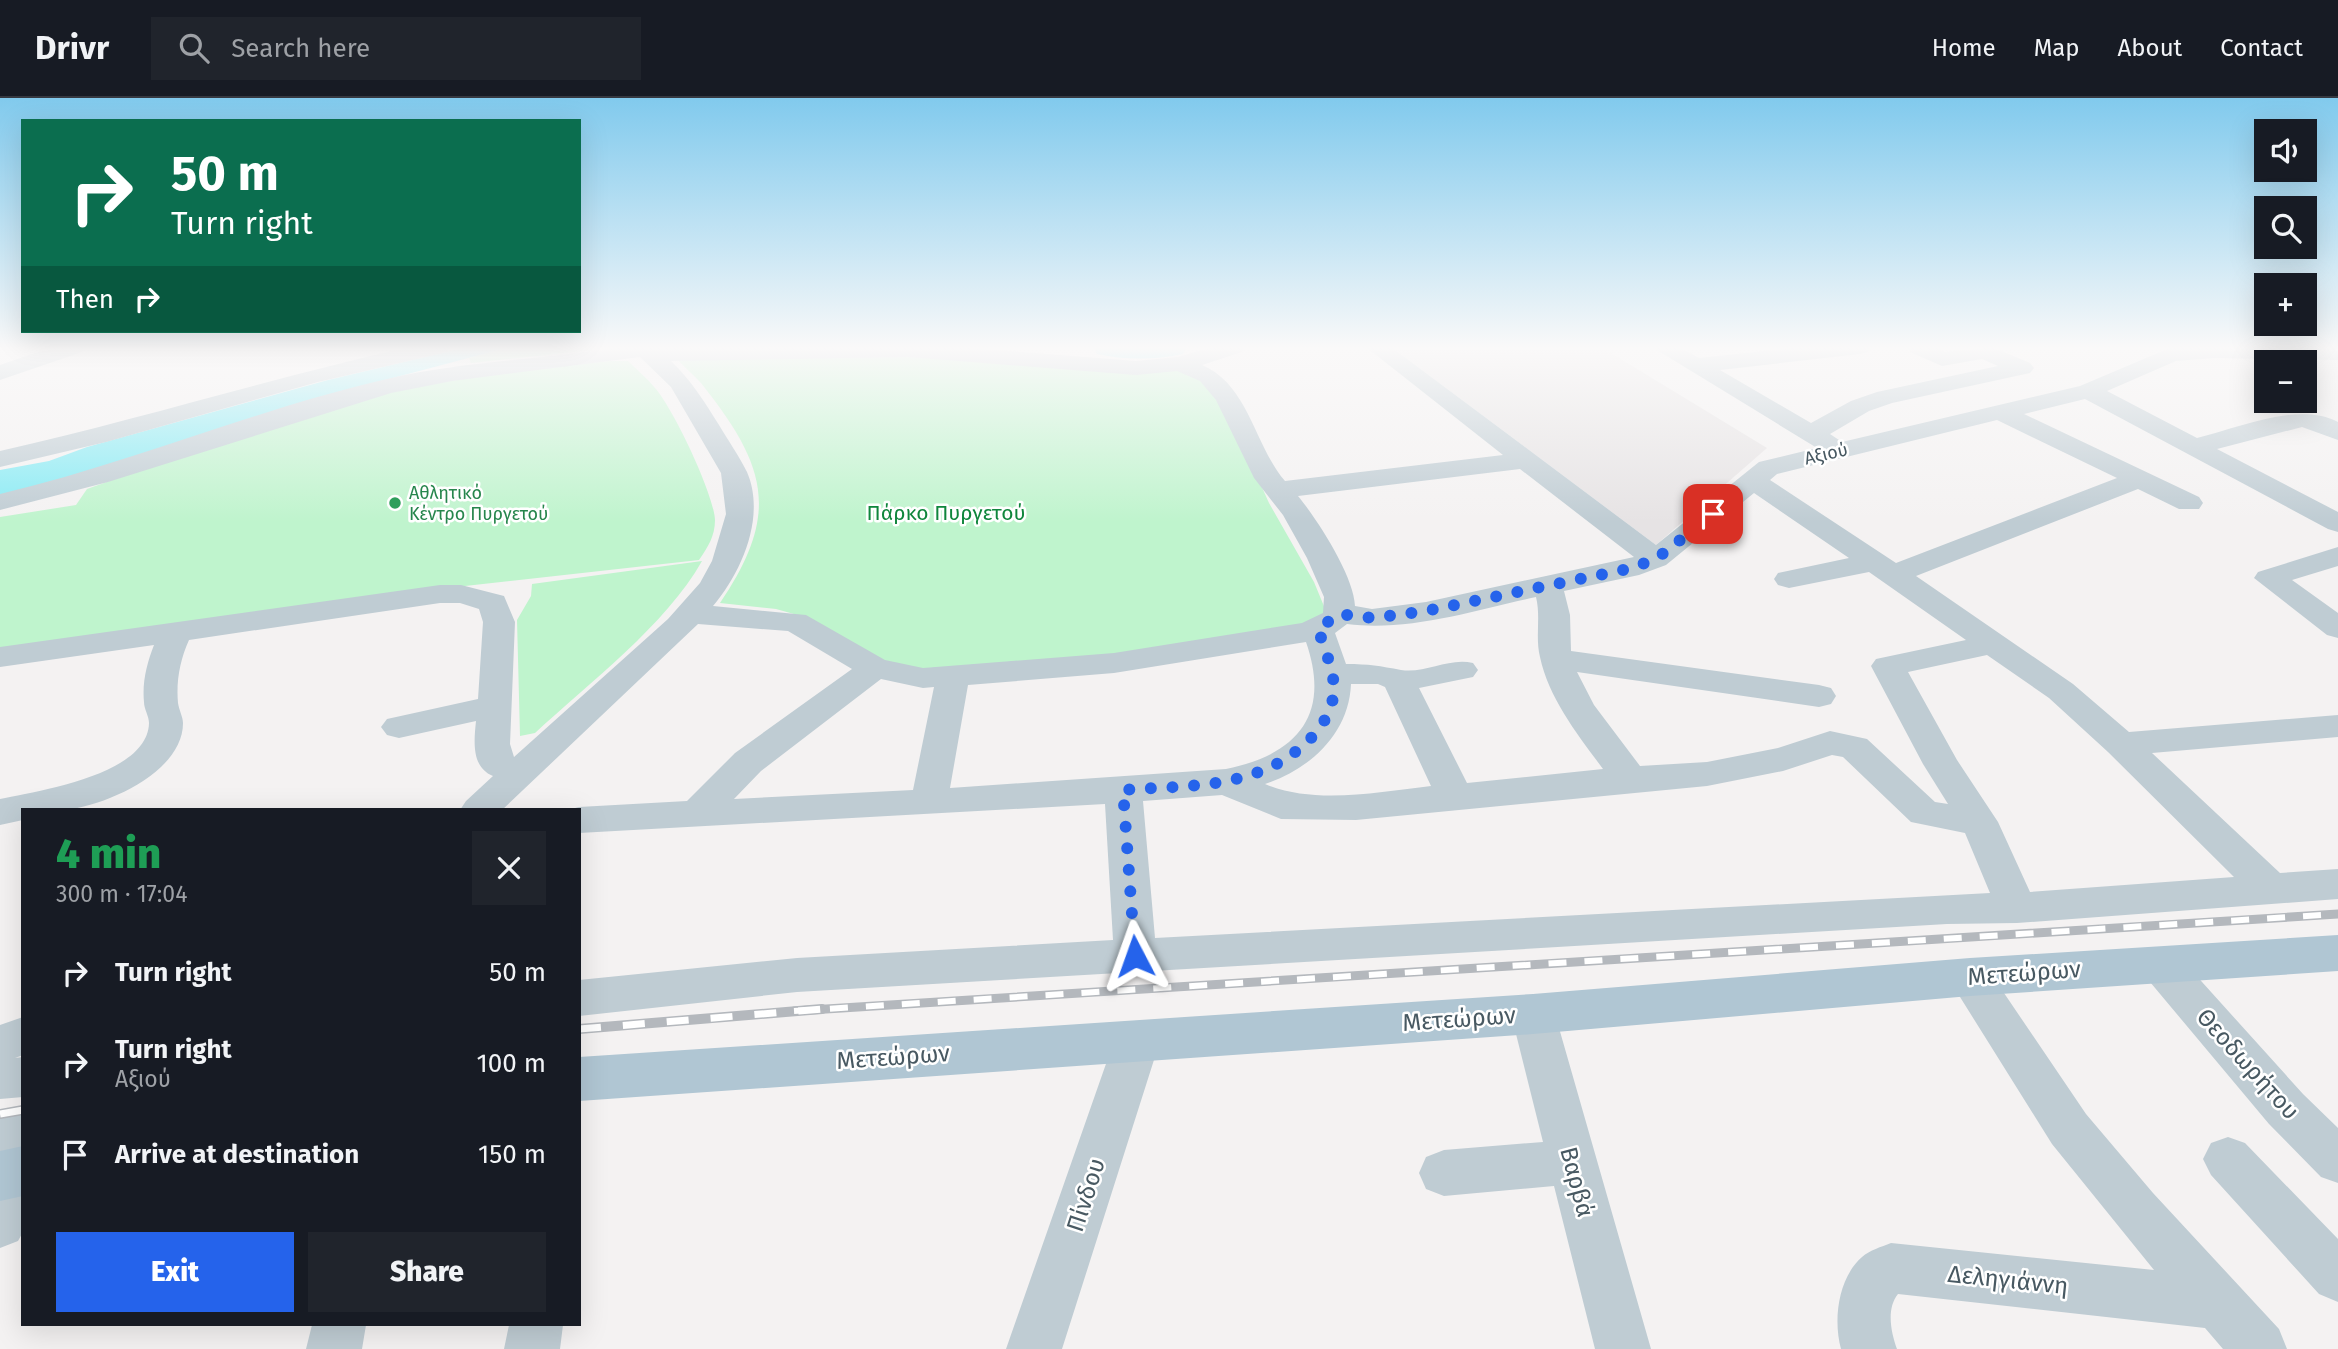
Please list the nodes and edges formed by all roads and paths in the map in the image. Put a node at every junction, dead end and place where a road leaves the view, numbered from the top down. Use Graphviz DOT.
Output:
graph roads {
  1 [pos="208,405"];
  2 [pos="317,405"];
  3 [pos="696,405"];
  4 [pos="1230,405"];
  5 [pos="1454,405"];
  6 [pos="1762,405"];
  7 [pos="1865,405"];
  8 [pos="2027,405"];
  9 [pos="2109,405"];
  10 [pos="2000,412"];
  11 [pos="2338,432"];
  12 [pos="1811,434"];
  13 [pos="2194,447"];
  14 [pos="1839,451"];
  15 [pos="0,459"];
  16 [pos="1526,460"];
  17 [pos="2140,479"];
  18 [pos="1751,481"];
  19 [pos="1278,490"];
  20 [pos="0,502"];
  21 [pos="2189,503"];
  22 [pos="2338,523"];
  23 [pos="2338,556"];
  24 [pos="1656,559"];
  25 [pos="1882,568"];
  26 [pos="1789,579"];
  27 [pos="1548,588"];
  28 [pos="691,614"];
  29 [pos="1329,622"];
  30 [pos="2338,628"];
  31 [pos="174,634"];
  32 [pos="1994,644"];
  33 [pos="1,658"];
  34 [pos="1556,659"];
  35 [pos="875,668"];
  36 [pos="1461,670"];
  37 [pos="1332,674"];
  38 [pos="953,677"];
  39 [pos="1399,681"];
  40 [pos="1819,696"];
  41 [pos="493,706"];
  42 [pos="2338,726"];
  43 [pos="399,727"];
  44 [pos="2121,744"];
  45 [pos="520,774"];
  46 [pos="1630,779"];
  47 [pos="1226,782"];
  48 [pos="1123,790"];
  49 [pos="1455,797"];
  50 [pos="929,802"];
  51 [pos="481,808"];
  52 [pos="0,812"];
  53 [pos="698,813"];
  54 [pos="581,820"];
  55 [pos="1979,822"];
  56 [pos="2338,884"];
  57 [pos="2270,888"];
  58 [pos="2017,908"];
  59 [pos="2338,953"];
  60 [pos="1135,956"];
  61 [pos="2160,964"];
  62 [pos="1970,976"];
  63 [pos="581,998"];
  64 [pos="1532,1014"];
  65 [pos="21,1037"];
  66 [pos="1137,1041"];
  67 [pos="0,1044"];
  68 [pos="21,1077"];
  69 [pos="0,1079"];
  70 [pos="581,1079"];
  71 [pos="21,1134"];
  72 [pos="0,1137"];
  73 [pos="2228,1159"];
  74 [pos="2338,1161"];
  75 [pos="1571,1162"];
  76 [pos="21,1171"];
  77 [pos="1444,1173"];
  78 [pos="0,1176"];
  79 [pos="21,1185"];
  80 [pos="0,1224"];
  81 [pos="2338,1276"];
  82 [pos="2218,1303"];
  83 [pos="339,1326"];
  84 [pos="536,1326"];
  85 [pos="334,1349"];
  86 [pos="532,1349"];
  87 [pos="1034,1349"];
  88 [pos="1623,1349"];
  89 [pos="1870,1349"];
  90 [pos="2259,1349"];
  1 -- 15 [label="street"];
  2 -- 20 [label="street"];
  3 -- 28 [label="street"];
  4 -- 19 [label="street"];
  5 -- 16 [label="street"];
  6 -- 12 [label="street"];
  7 -- 12 [label="street"];
  8 -- 10 [label="street, Αξιού"];
  9 -- 13 [label="street"];
  10 -- 14 [label="street, Αξιού"];
  10 -- 17 [label="street"];
  11 -- 13 [label="street"];
  12 -- 14 [label="street"];
  13 -- 22 [label="street"];
  14 -- 18 [label="street, Αξιού"];
  16 -- 19 [label="street"];
  16 -- 24 [label="street"];
  17 -- 21 [label="street"];
  17 -- 25 [label="street"];
  18 -- 24 [label="street, Αξιού"];
  18 -- 25 [label="street"];
  19 -- 29 [label="street"];
  23 -- 30 [label="street"];
  24 -- 27 [label="street, Αξιού"];
  25 -- 26 [label="street"];
  25 -- 32 [label="street"];
  27 -- 29 [label="street, Αξιού"];
  27 -- 34 [label="street"];
  28 -- 35 [label="street, Αξιού"];
  28 -- 45 [label="street"];
  29 -- 37 [label="street"];
  29 -- 38 [label="street, Αξιού"];
  31 -- 33 [label="street"];
  31 -- 41 [label="street"];
  31 -- 52 [label="street"];
  32 -- 44 [label="street"];
  32 -- 55 [label="street"];
  34 -- 40 [label="street"];
  34 -- 46 [label="street"];
  35 -- 38 [label="street, Αξιού"];
  35 -- 53 [label="street"];
  36 -- 39 [label="street"];
  37 -- 39 [label="street"];
  37 -- 47 [label="street"];
  38 -- 50 [label="street"];
  39 -- 49 [label="street"];
  41 -- 43 [label="street"];
  41 -- 45 [label="street"];
  42 -- 44 [label="street"];
  44 -- 57 [label="street"];
  45 -- 51 [label="street"];
  46 -- 49 [label="street"];
  46 -- 55 [label="street"];
  47 -- 48 [label="street"];
  47 -- 49 [label="street"];
  48 -- 50 [label="street"];
  48 -- 60 [label="street"];
  50 -- 53 [label="street"];
  53 -- 54 [label="street"];
  55 -- 58 [label="street"];
  56 -- 57 [label="street"];
  57 -- 58 [label="street"];
  58 -- 60 [label="street"];
  59 -- 61 [label="main road, Μετεώρων"];
  60 -- 63 [label="street"];
  61 -- 62 [label="main road, Μετεώρων"];
  61 -- 74 [label="street, Θεοδωρήτου"];
  62 -- 64 [label="main road, Μετεώρων"];
  62 -- 82 [label="street"];
  64 -- 66 [label="main road, Μετεώρων"];
  64 -- 75 [label="street, Βαρβά"];
  65 -- 67 [label="street"];
  66 -- 70 [label="main road, Μετεώρων"];
  66 -- 87 [label="street, Πίνδου"];
  68 -- 69 [label="street"];
  71 -- 72 [label="street"];
  73 -- 81 [label="street"];
  75 -- 77 [label="street"];
  75 -- 88 [label="street, Βαρβά"];
  76 -- 78 [label="main road"];
  79 -- 80 [label="street"];
  82 -- 89 [label="street, Δεληγιάννη"];
  82 -- 90 [label="street"];
  83 -- 85 [label="street"];
  84 -- 86 [label="street"];
}
